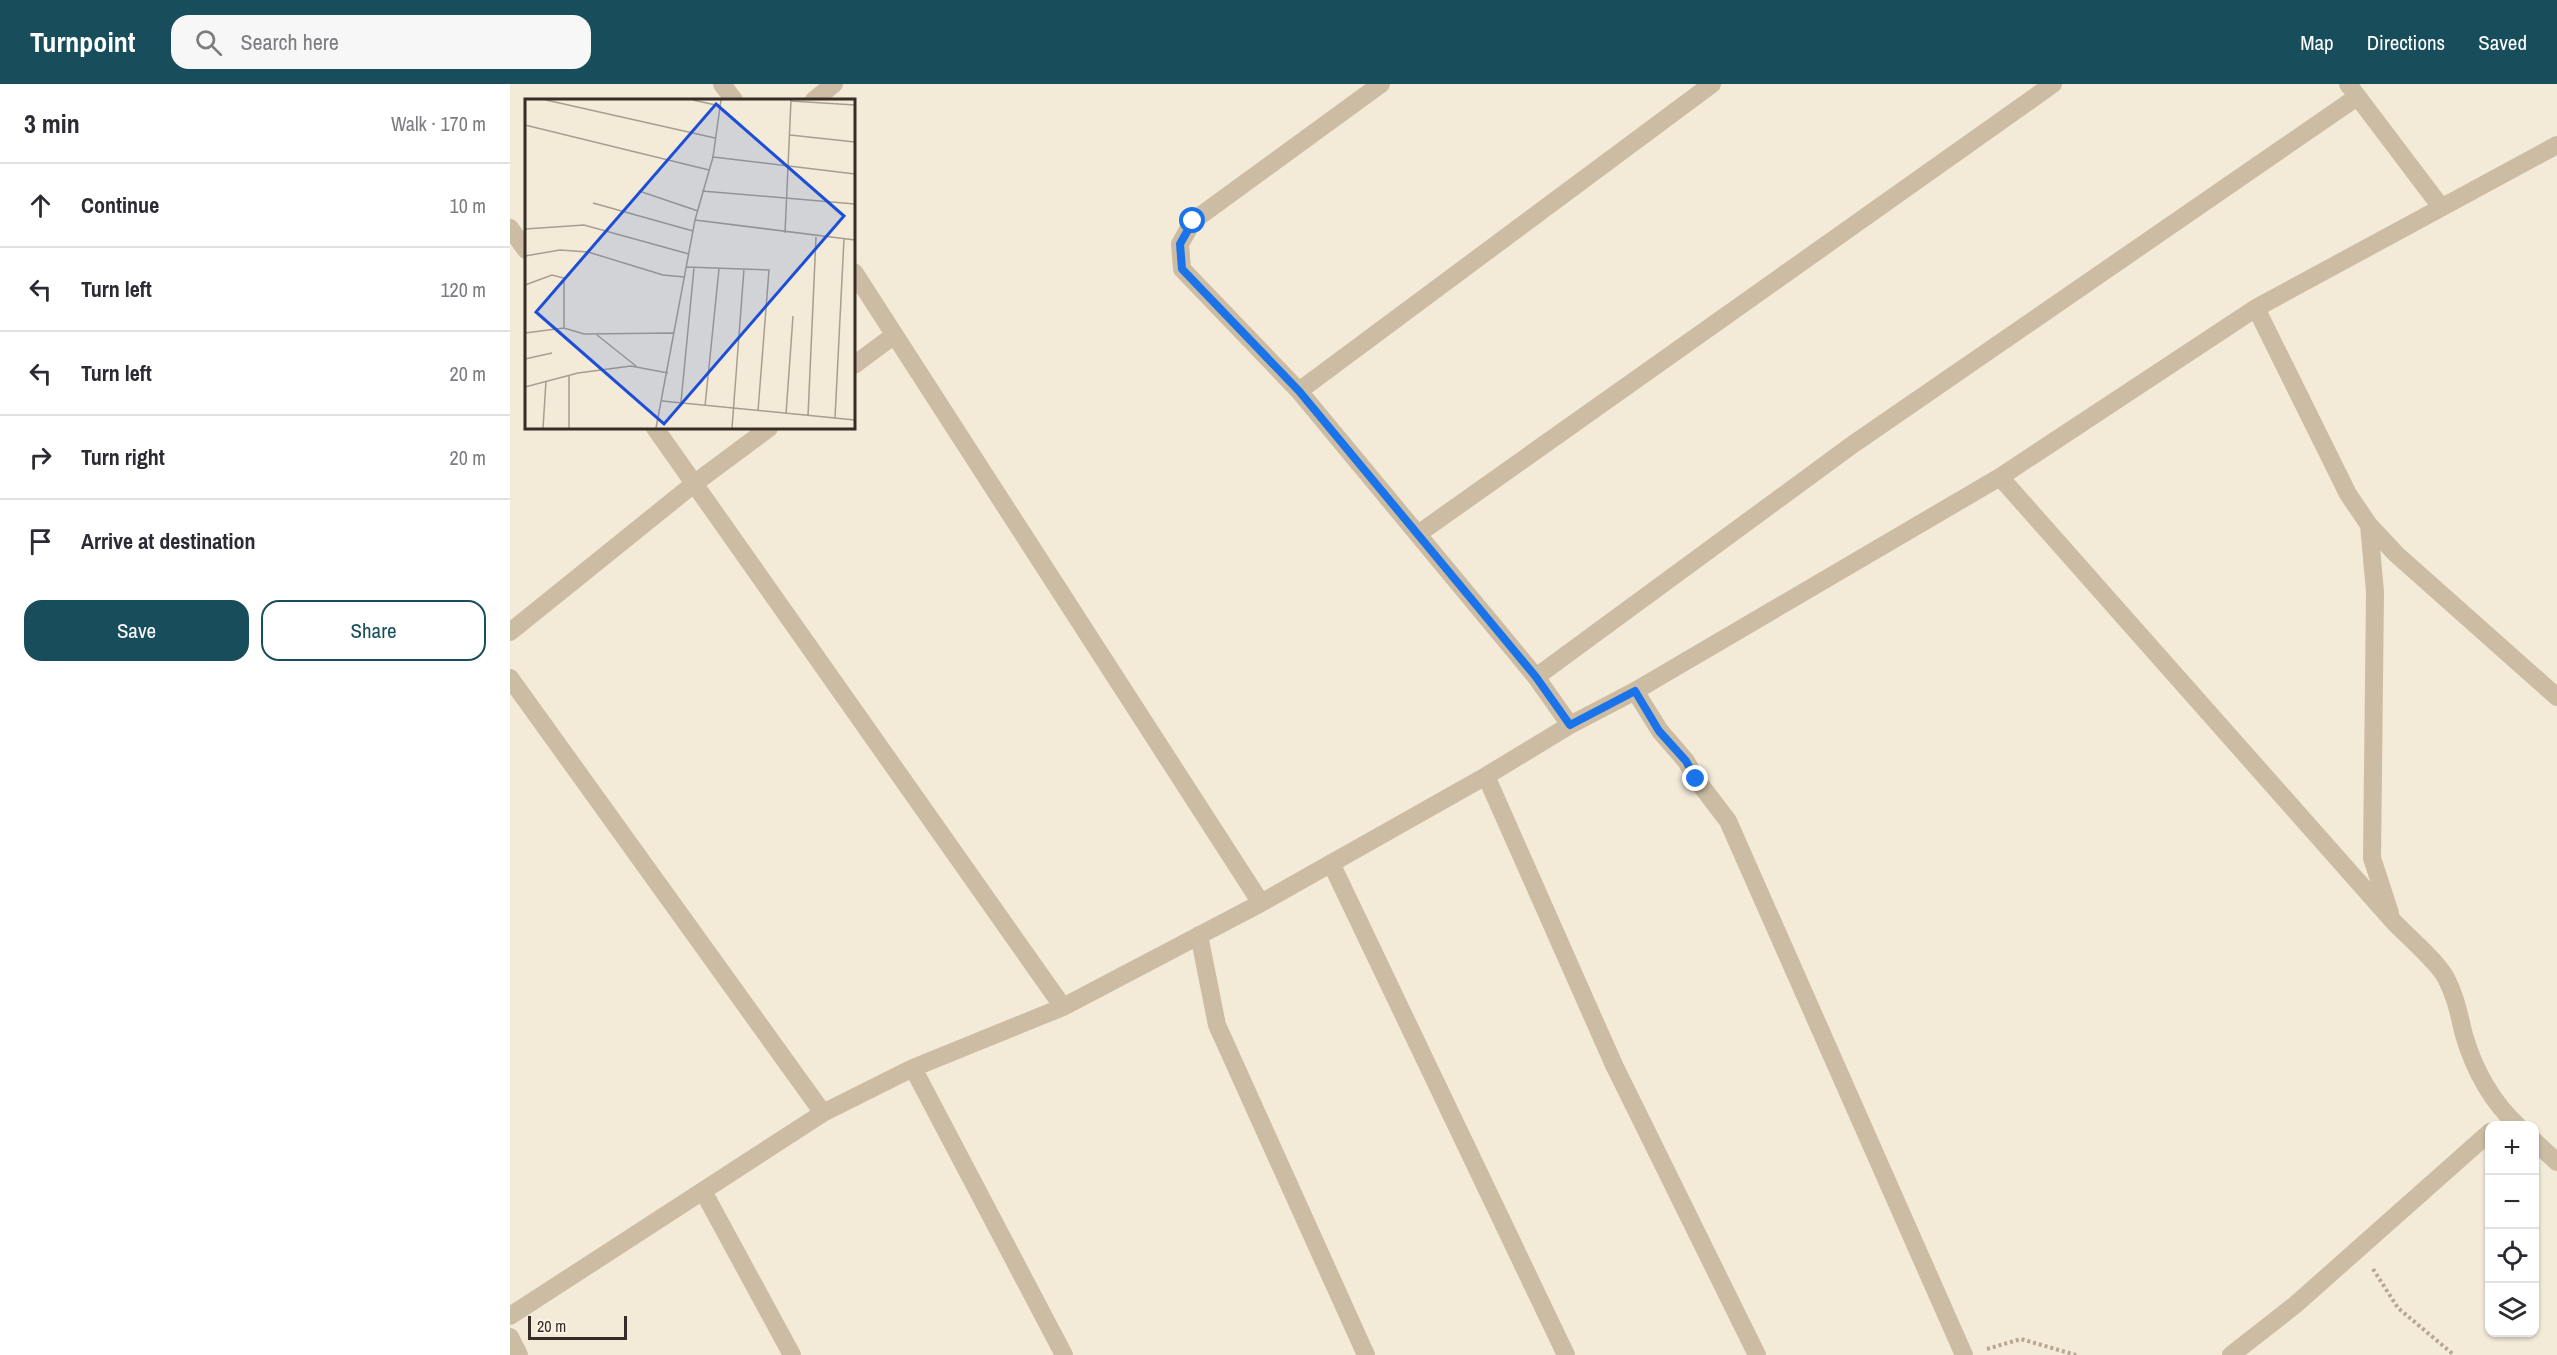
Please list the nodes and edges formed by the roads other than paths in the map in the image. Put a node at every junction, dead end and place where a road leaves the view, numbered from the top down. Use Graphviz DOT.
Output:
graph roads {
  1 [pos="722,84"];
  2 [pos="834,84"];
  3 [pos="1381,84"];
  4 [pos="1713,84"];
  5 [pos="2053,84"];
  6 [pos="2353,91"];
  7 [pos="733,99"];
  8 [pos="815,99"];
  9 [pos="2557,145"];
  10 [pos="2441,207"];
  11 [pos="510,228"];
  12 [pos="525,249"];
  13 [pos="855,274"];
  14 [pos="2256,308"];
  15 [pos="893,336"];
  16 [pos="855,364"];
  17 [pos="1299,391"];
  18 [pos="656,429"];
  19 [pos="768,429"];
  20 [pos="2000,477"];
  21 [pos="694,483"];
  22 [pos="2369,525"];
  23 [pos="1418,534"];
  24 [pos="510,632"];
  25 [pos="1536,677"];
  26 [pos="510,678"];
  27 [pos="1635,691"];
  28 [pos="2557,697"];
  29 [pos="1570,725"];
  30 [pos="1485,776"];
  31 [pos="1331,863"];
  32 [pos="1261,903"];
  33 [pos="2393,921"];
  34 [pos="1199,935"];
  35 [pos="1063,1007"];
  36 [pos="913,1068"];
  37 [pos="823,1113"];
  38 [pos="2507,1121"];
  39 [pos="2485,1136"];
  40 [pos="2539,1145"];
  41 [pos="2557,1162"];
  42 [pos="702,1191"];
  43 [pos="510,1316"];
  44 [pos="510,1337"];
  45 [pos="1970,1353"];
  46 [pos="519,1355"];
  47 [pos="792,1355"];
  48 [pos="1064,1355"];
  49 [pos="1366,1355"];
  50 [pos="1566,1355"];
  51 [pos="1757,1355"];
  52 [pos="2231,1355"];
  1 -- 7 [label="street"];
  2 -- 8 [label="street"];
  3 -- 17 [label="street"];
  4 -- 17 [label="street"];
  5 -- 23 [label="street"];
  6 -- 10 [label="street"];
  6 -- 25 [label="street"];
  9 -- 10 [label="street"];
  10 -- 14 [label="street"];
  11 -- 12 [label="street"];
  13 -- 15 [label="street"];
  14 -- 20 [label="street"];
  14 -- 22 [label="street"];
  15 -- 16 [label="street"];
  15 -- 32 [label="street"];
  17 -- 23 [label="street"];
  18 -- 21 [label="street"];
  19 -- 21 [label="street"];
  20 -- 27 [label="street"];
  20 -- 33 [label="street"];
  21 -- 24 [label="street"];
  21 -- 35 [label="street"];
  22 -- 28 [label="street"];
  22 -- 33 [label="street"];
  23 -- 25 [label="street"];
  25 -- 29 [label="street"];
  26 -- 37 [label="street"];
  27 -- 29 [label="street"];
  27 -- 45 [label="street"];
  29 -- 30 [label="street"];
  30 -- 31 [label="street"];
  30 -- 51 [label="street"];
  31 -- 32 [label="street"];
  31 -- 50 [label="street"];
  32 -- 34 [label="street"];
  33 -- 38 [label="street"];
  34 -- 35 [label="street"];
  34 -- 49 [label="street"];
  35 -- 36 [label="street"];
  36 -- 37 [label="street"];
  36 -- 48 [label="street"];
  37 -- 42 [label="street"];
  39 -- 52 [label="street"];
  40 -- 41 [label="street"];
  42 -- 43 [label="street"];
  42 -- 47 [label="street"];
  44 -- 46 [label="street"];
}
